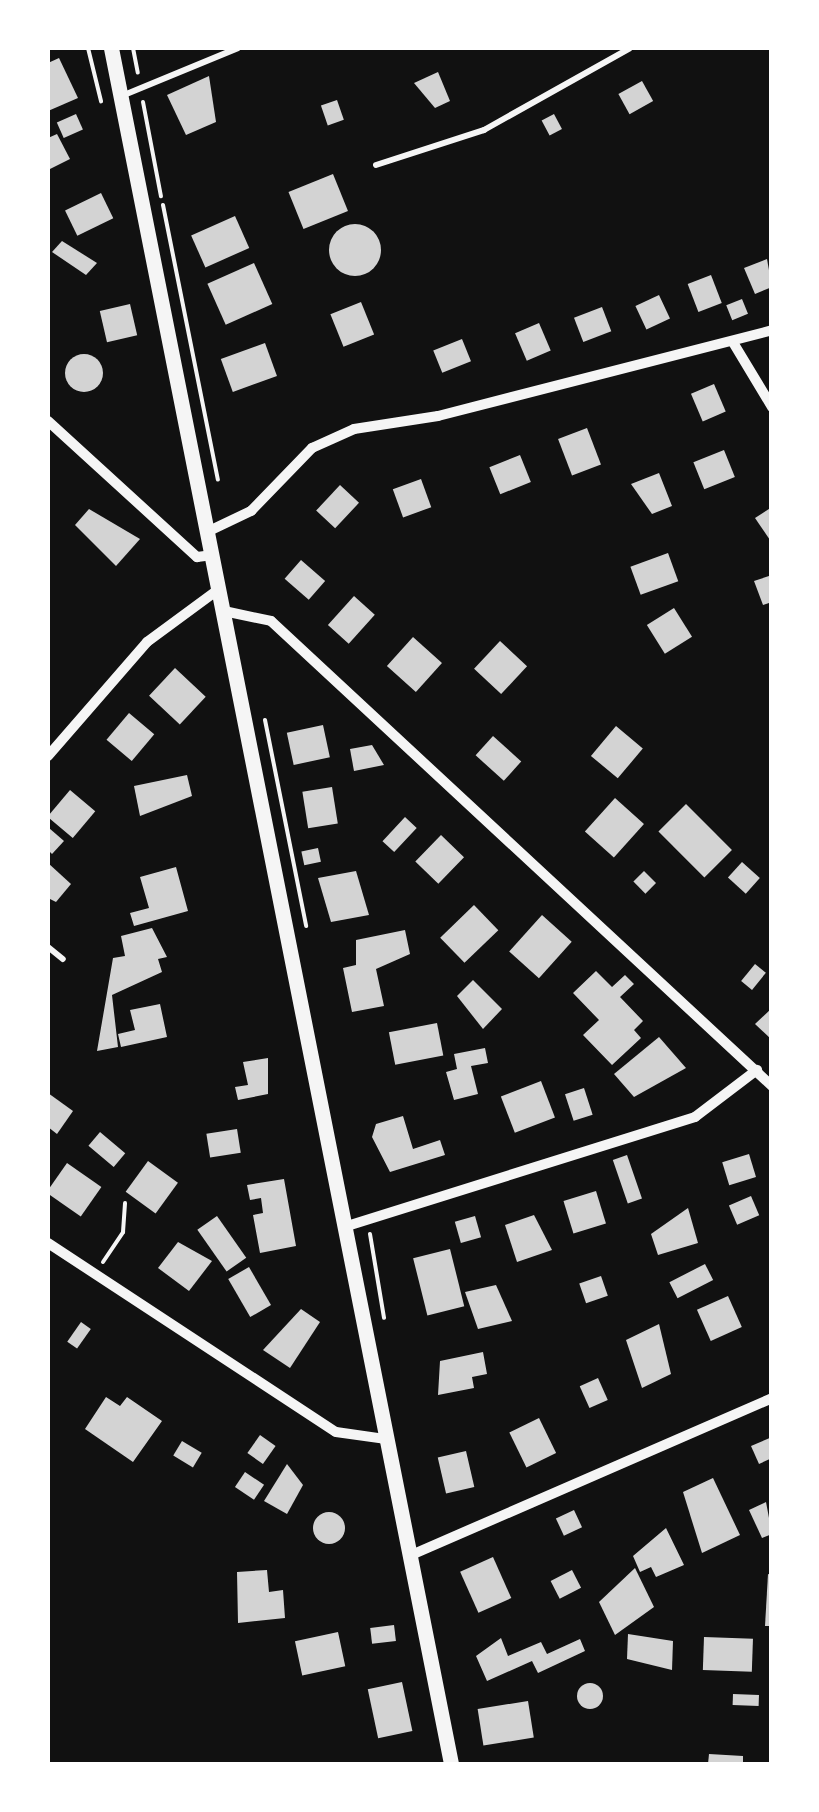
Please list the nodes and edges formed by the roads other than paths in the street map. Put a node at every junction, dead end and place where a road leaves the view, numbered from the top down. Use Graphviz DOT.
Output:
graph roads {
  1 [pos="111,48"];
  2 [pos="238,48"];
  3 [pos="630,48"];
  4 [pos="120,96"];
  5 [pos="376,165"];
  6 [pos="772,330"];
  7 [pos="734,344"];
  8 [pos="772,406"];
  9 [pos="48,422"];
  10 [pos="209,532"];
  11 [pos="214,554"];
  12 [pos="220,588"];
  13 [pos="224,611"];
  14 [pos="48,756"];
  15 [pos="48,947"];
  16 [pos="63,959"];
  17 [pos="757,1070"];
  18 [pos="772,1086"];
  19 [pos="344,1227"];
  20 [pos="48,1243"];
  21 [pos="772,1398"];
  22 [pos="385,1440"];
  23 [pos="409,1556"];
  24 [pos="450,1764"];
  1 -- 4 [label="street"];
  2 -- 4 [label="lane"];
  3 -- 5 [label="lane"];
  4 -- 10 [label="street"];
  6 -- 7 [label="street"];
  7 -- 8 [label="street"];
  7 -- 10 [label="street"];
  9 -- 11 [label="street"];
  10 -- 11 [label="street"];
  11 -- 12 [label="street"];
  12 -- 13 [label="street"];
  12 -- 14 [label="street"];
  13 -- 17 [label="street"];
  13 -- 19 [label="street"];
  15 -- 16 [label="lane"];
  17 -- 18 [label="street"];
  17 -- 19 [label="street"];
  19 -- 22 [label="street"];
  20 -- 22 [label="street"];
  21 -- 23 [label="street"];
  22 -- 23 [label="street"];
  23 -- 24 [label="street"];
}
